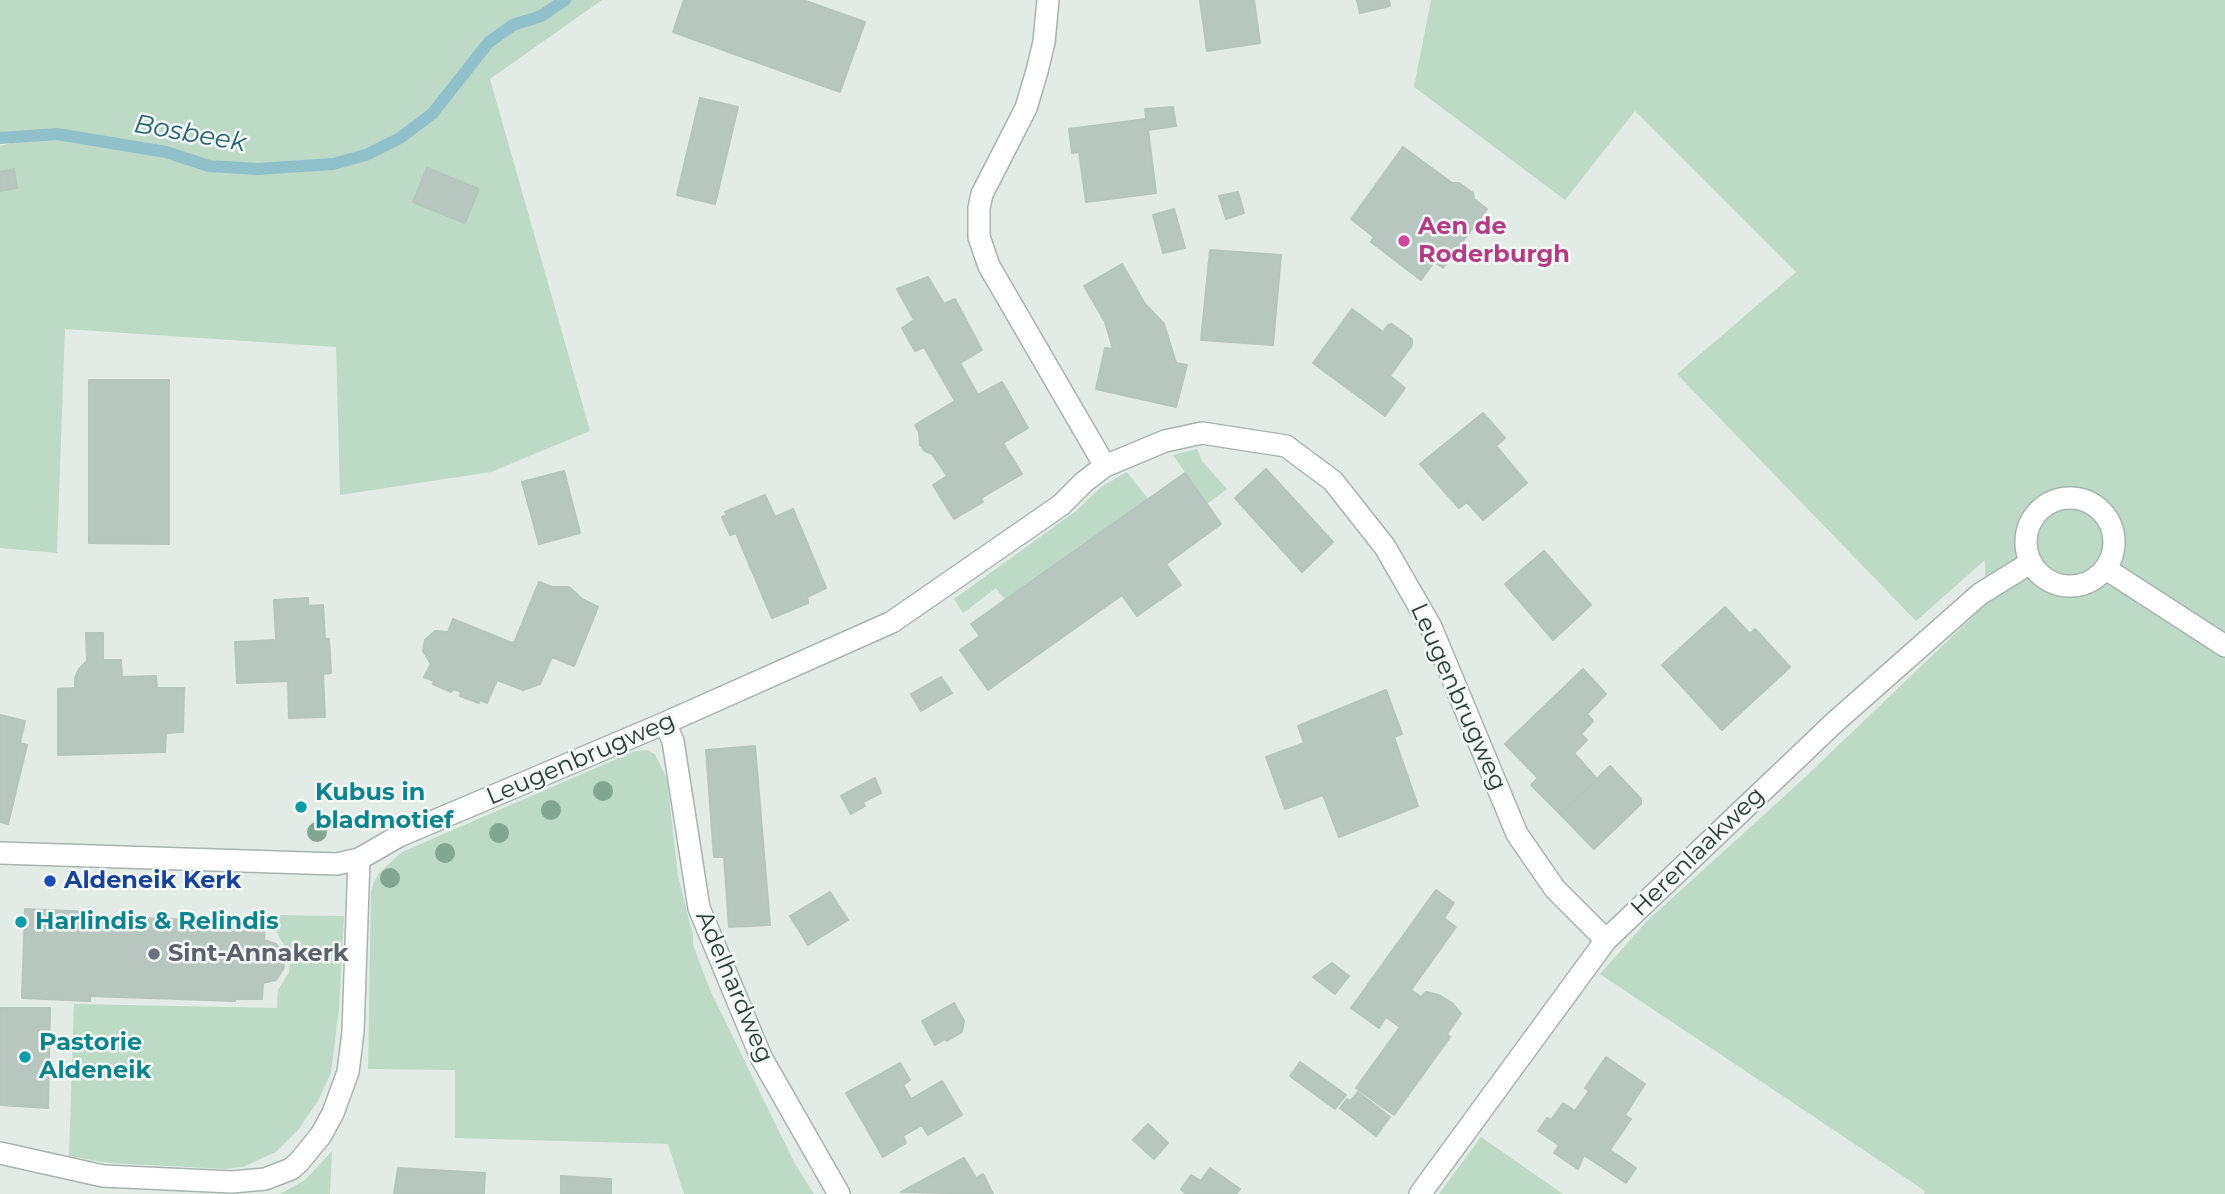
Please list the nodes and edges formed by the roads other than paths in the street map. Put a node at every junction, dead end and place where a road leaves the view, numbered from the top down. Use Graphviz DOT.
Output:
graph roads {
  1 [pos="1048,0"];
  2 [pos="1105,466"];
  3 [pos="2030,563"];
  4 [pos="2106,569"];
  5 [pos="2225,646"];
  6 [pos="665,723"];
  7 [pos="0,853"];
  8 [pos="359,859"];
  9 [pos="1606,940"];
  10 [pos="0,1153"];
  11 [pos="127,1186"];
  12 [pos="839,1194"];
  13 [pos="1420,1194"];
  1 -- 2 [label="street"];
  2 -- 6 [label="street, Leugenbrugweg"];
  2 -- 9 [label="street, Leugenbrugweg"];
  3 -- 4 [label="street"];
  3 -- 4 [label="street"];
  3 -- 9 [label="street, Herenlaakweg"];
  4 -- 5 [label="street"];
  6 -- 8 [label="street, Leugenbrugweg"];
  6 -- 12 [label="street, Adelhardweg"];
  7 -- 8 [label="street, Leugenbrugweg"];
  8 -- 11 [label="street"];
  9 -- 13 [label="street, Herenlaakweg"];
  10 -- 11 [label="street"];
}
